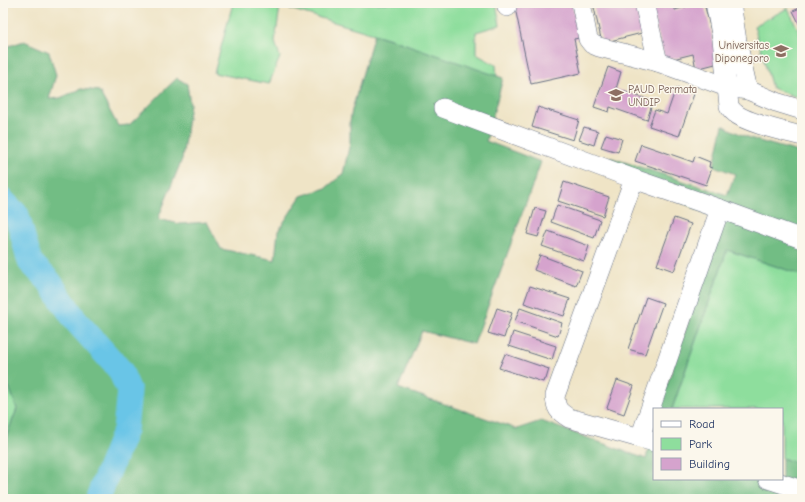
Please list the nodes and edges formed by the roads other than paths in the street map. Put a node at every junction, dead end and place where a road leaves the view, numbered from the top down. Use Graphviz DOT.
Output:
graph roads {
  1 [pos="581,3"];
  2 [pos="644,3"];
  3 [pos="728,6"];
  4 [pos="658,62"];
  5 [pos="727,87"];
  6 [pos="748,90"];
  7 [pos="443,108"];
  8 [pos="802,110"];
  9 [pos="802,136"];
  10 [pos="634,179"];
  11 [pos="720,210"];
  12 [pos="802,239"];
  13 [pos="657,408"];
  14 [pos="653,421"];
  15 [pos="647,440"];
  16 [pos="771,480"];
  17 [pos="802,490"];
  1 -- 4 [label="street"];
  2 -- 4 [label="street"];
  3 -- 5 [label="street"];
  3 -- 6 [label="street"];
  4 -- 5 [label="street"];
  5 -- 6 [label="street"];
  5 -- 9 [label="street"];
  6 -- 8 [label="street"];
  7 -- 10 [label="street"];
  10 -- 11 [label="street"];
  10 -- 15 [label="street"];
  11 -- 12 [label="street"];
  11 -- 13 [label="street"];
  14 -- 15 [label="street"];
  16 -- 17 [label="street"];
}
